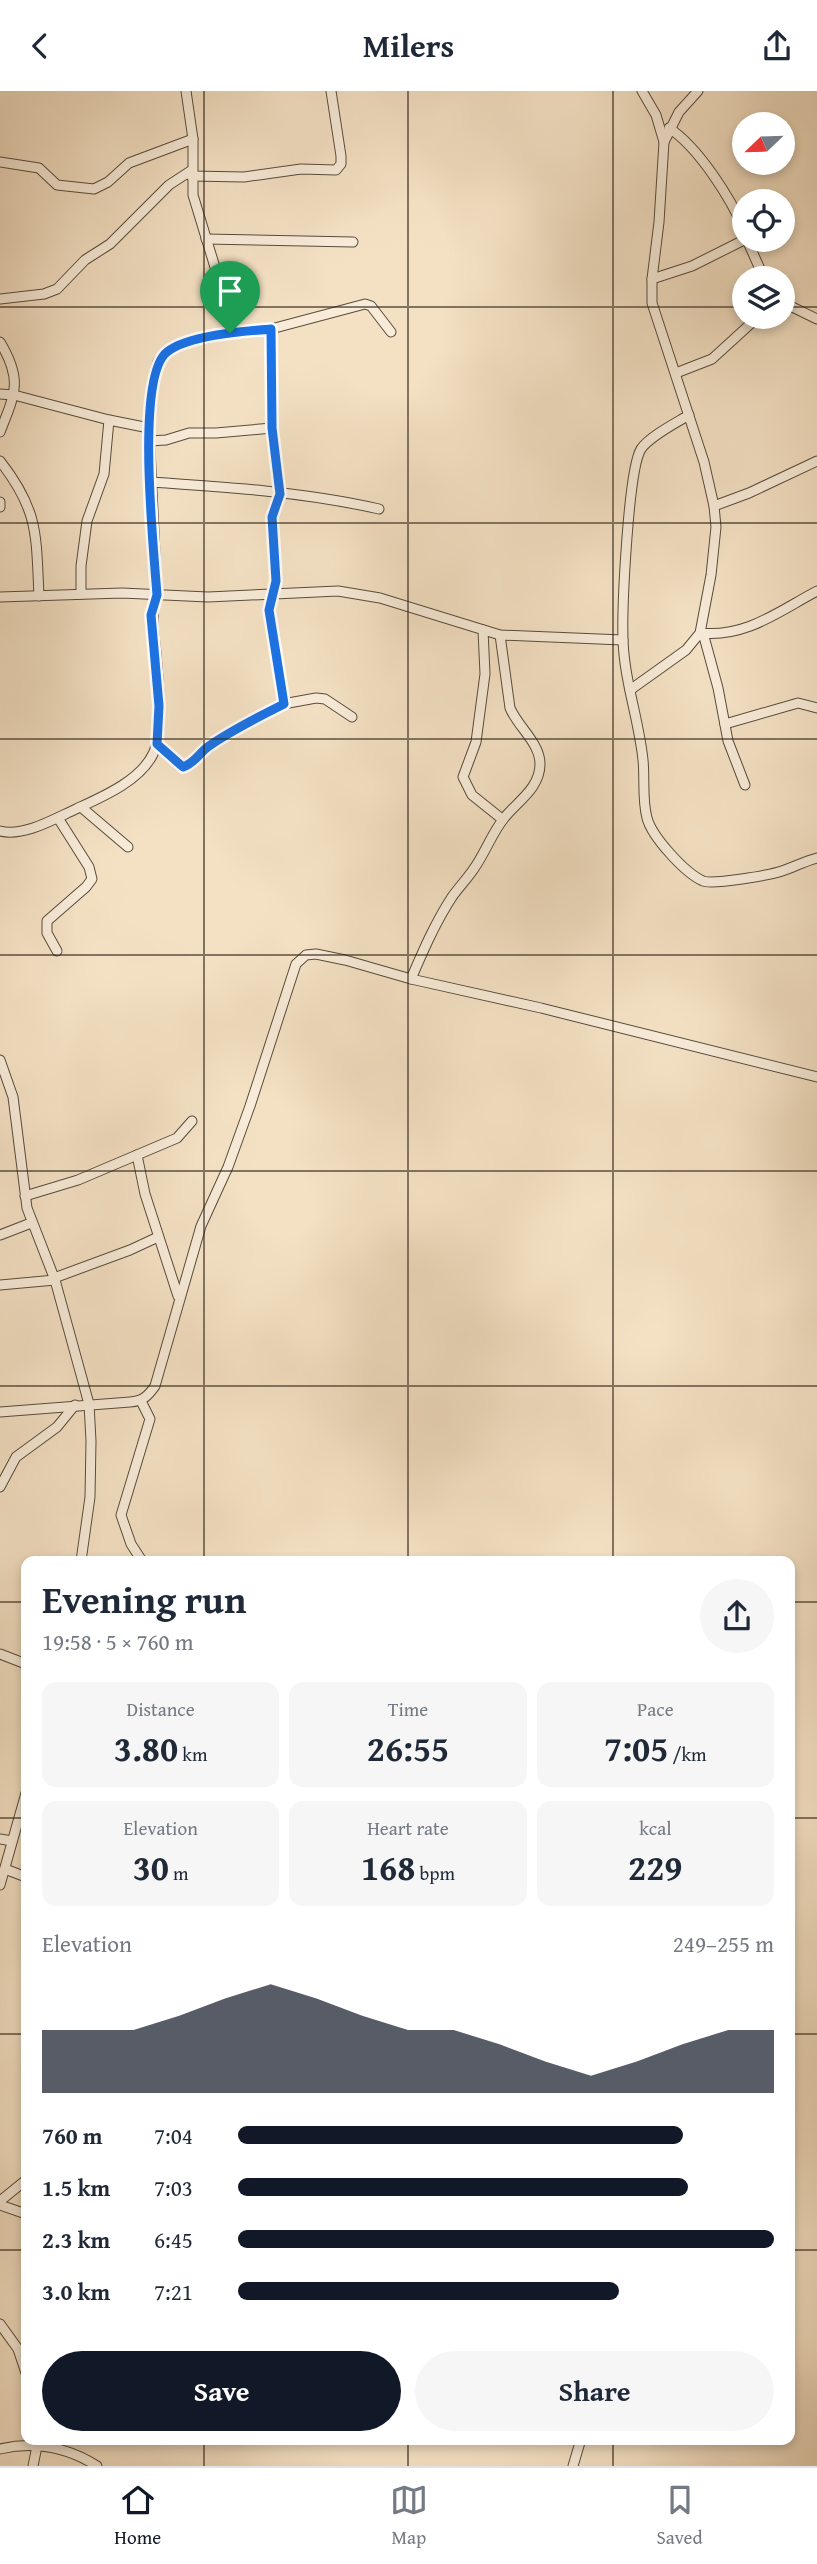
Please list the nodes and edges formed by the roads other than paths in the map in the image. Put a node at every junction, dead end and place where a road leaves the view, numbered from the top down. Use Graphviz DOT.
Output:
graph roads {
  1 [pos="186,91"];
  2 [pos="331,91"];
  3 [pos="642,91"];
  4 [pos="698,91"];
  5 [pos="670,128"];
  6 [pos="192,139"];
  7 [pos="664,142"];
  8 [pos="0,162"];
  9 [pos="192,173"];
  10 [pos="732,206"];
  11 [pos="206,239"];
  12 [pos="353,242"];
  13 [pos="732,247"];
  14 [pos="652,279"];
  15 [pos="0,299"];
  16 [pos="795,309"];
  17 [pos="817,319"];
  18 [pos="271,329"];
  19 [pos="745,329"];
  20 [pos="391,332"];
  21 [pos="230,333"];
  22 [pos="0,342"];
  23 [pos="676,373"];
  24 [pos="0,394"];
  25 [pos="14,395"];
  26 [pos="689,415"];
  27 [pos="109,420"];
  28 [pos="149,428"];
  29 [pos="272,428"];
  30 [pos="0,432"];
  31 [pos="149,441"];
  32 [pos="0,461"];
  33 [pos="817,461"];
  34 [pos="150,482"];
  35 [pos="280,494"];
  36 [pos="0,502"];
  37 [pos="714,506"];
  38 [pos="0,507"];
  39 [pos="379,509"];
  40 [pos="817,591"];
  41 [pos="272,593"];
  42 [pos="81,594"];
  43 [pos="157,595"];
  44 [pos="39,596"];
  45 [pos="0,597"];
  46 [pos="483,629"];
  47 [pos="702,633"];
  48 [pos="500,635"];
  49 [pos="622,640"];
  50 [pos="630,690"];
  51 [pos="284,704"];
  52 [pos="817,708"];
  53 [pos="352,717"];
  54 [pos="725,724"];
  55 [pos="157,744"];
  56 [pos="745,785"];
  57 [pos="81,807"];
  58 [pos="58,818"];
  59 [pos="502,819"];
  60 [pos="0,831"];
  61 [pos="128,847"];
  62 [pos="817,858"];
  63 [pos="57,950"];
  64 [pos="411,979"];
  65 [pos="0,1060"];
  66 [pos="817,1077"];
  67 [pos="192,1121"];
  68 [pos="137,1155"];
  69 [pos="24,1196"];
  70 [pos="31,1223"];
  71 [pos="0,1235"];
  72 [pos="158,1237"];
  73 [pos="54,1279"];
  74 [pos="0,1285"];
  75 [pos="179,1298"];
  76 [pos="141,1401"];
  77 [pos="89,1404"];
  78 [pos="75,1405"];
  79 [pos="0,1412"];
  80 [pos="0,1487"];
  81 [pos="82,1556"];
  82 [pos="139,1556"];
  83 [pos="0,1654"];
  84 [pos="21,1662"];
  85 [pos="21,1810"];
  86 [pos="0,1839"];
  87 [pos="12,1841"];
  88 [pos="5,1869"];
  89 [pos="21,1875"];
  90 [pos="0,1885"];
  91 [pos="21,2184"];
  92 [pos="0,2203"];
  93 [pos="21,2212"];
  94 [pos="0,2324"];
  95 [pos="21,2358"];
  96 [pos="22,2445"];
  97 [pos="37,2445"];
  98 [pos="48,2445"];
  99 [pos="579,2445"];
  100 [pos="0,2449"];
  101 [pos="33,2466"];
  102 [pos="97,2466"];
  103 [pos="573,2466"];
  1 -- 6 [label="street"];
  2 -- 9 [label="street"];
  3 -- 7 [label="street"];
  4 -- 5 [label="street"];
  5 -- 7 [label="street"];
  5 -- 10 [label="street"];
  6 -- 8 [label="street"];
  6 -- 9 [label="street"];
  7 -- 14 [label="street"];
  9 -- 11 [label="street"];
  9 -- 15 [label="street"];
  11 -- 12 [label="street"];
  11 -- 21 [label="street"];
  13 -- 14 [label="street"];
  14 -- 23 [label="street"];
  16 -- 17 [label="street"];
  18 -- 20 [label="street"];
  18 -- 21 [label="street"];
  18 -- 29 [label="street"];
  19 -- 23 [label="street"];
  21 -- 28 [label="street"];
  22 -- 25 [label="street"];
  23 -- 26 [label="street"];
  24 -- 25 [label="street"];
  25 -- 27 [label="street"];
  25 -- 30 [label="street"];
  26 -- 37 [label="street"];
  26 -- 49 [label="street"];
  27 -- 28 [label="street"];
  27 -- 42 [label="street"];
  28 -- 31 [label="street"];
  29 -- 31 [label="street"];
  29 -- 35 [label="street"];
  31 -- 34 [label="street"];
  32 -- 44 [label="street"];
  33 -- 37 [label="street"];
  34 -- 35 [label="street"];
  34 -- 43 [label="street"];
  35 -- 39 [label="street"];
  35 -- 41 [label="street"];
  36 -- 38 [label="street"];
  37 -- 47 [label="street"];
  40 -- 47 [label="street"];
  41 -- 43 [label="street"];
  41 -- 46 [label="street"];
  41 -- 51 [label="street"];
  42 -- 43 [label="street"];
  42 -- 44 [label="street"];
  43 -- 55 [label="street"];
  44 -- 45 [label="street"];
  46 -- 48 [label="street"];
  46 -- 59 [label="street"];
  47 -- 50 [label="street"];
  47 -- 54 [label="street"];
  48 -- 49 [label="street"];
  48 -- 59 [label="street"];
  49 -- 50 [label="street"];
  50 -- 62 [label="street"];
  51 -- 53 [label="street"];
  51 -- 55 [label="street"];
  52 -- 54 [label="street"];
  54 -- 56 [label="street"];
  55 -- 57 [label="street"];
  57 -- 58 [label="street"];
  57 -- 61 [label="street"];
  58 -- 60 [label="street"];
  58 -- 63 [label="street"];
  59 -- 64 [label="street"];
  64 -- 66 [label="street"];
  64 -- 75 [label="street"];
  65 -- 69 [label="street"];
  67 -- 68 [label="street"];
  68 -- 69 [label="street"];
  68 -- 72 [label="street"];
  69 -- 70 [label="street"];
  70 -- 71 [label="street"];
  70 -- 73 [label="street"];
  72 -- 73 [label="street"];
  72 -- 75 [label="street"];
  73 -- 74 [label="street"];
  73 -- 77 [label="street"];
  75 -- 76 [label="street"];
  76 -- 77 [label="street"];
  76 -- 82 [label="street"];
  77 -- 78 [label="street"];
  77 -- 81 [label="street"];
  78 -- 79 [label="street"];
  78 -- 80 [label="street"];
  83 -- 84 [label="street"];
  85 -- 87 [label="street"];
  86 -- 87 [label="street"];
  87 -- 88 [label="street"];
  88 -- 89 [label="street"];
  88 -- 90 [label="street"];
  91 -- 92 [label="street"];
  92 -- 93 [label="street"];
  94 -- 95 [label="street"];
  96 -- 100 [label="street"];
  97 -- 101 [label="street"];
  98 -- 102 [label="street"];
  99 -- 103 [label="street"];
}
